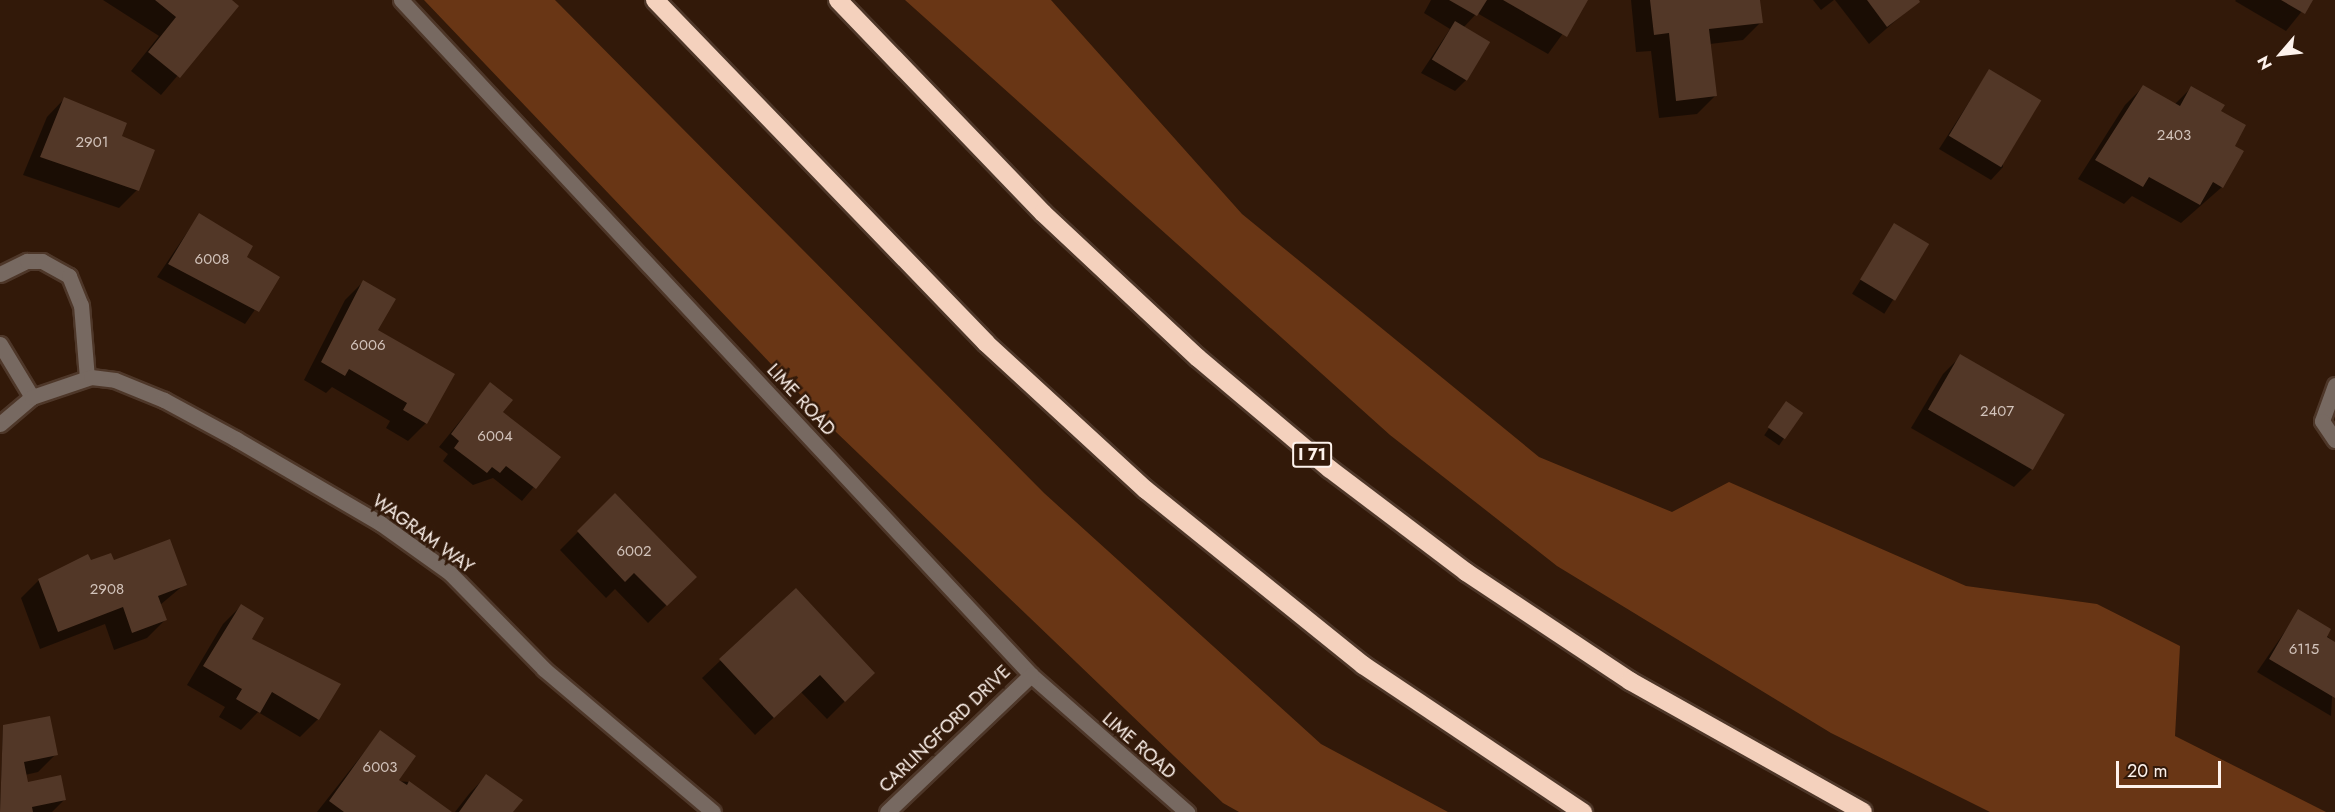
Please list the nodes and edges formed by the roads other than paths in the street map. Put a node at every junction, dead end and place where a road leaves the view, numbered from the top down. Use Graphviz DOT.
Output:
graph roads {
  1 [pos="401,0"];
  2 [pos="655,0"];
  3 [pos="838,0"];
  4 [pos="0,274"];
  5 [pos="0,344"];
  6 [pos="87,378"];
  7 [pos="2335,385"];
  8 [pos="32,398"];
  9 [pos="0,424"];
  10 [pos="2335,440"];
  11 [pos="1030,675"];
  12 [pos="713,812"];
  13 [pos="887,812"];
  14 [pos="1186,812"];
  15 [pos="1583,812"];
  16 [pos="1863,812"];
  1 -- 11 [label="street, LIME ROAD"];
  2 -- 15 [label="highway"];
  3 -- 16 [label="highway, I 71"];
  4 -- 6 [label="street"];
  5 -- 8 [label="street"];
  6 -- 8 [label="street, WAGRAM WAY"];
  6 -- 12 [label="street, WAGRAM WAY"];
  7 -- 10 [label="street"];
  8 -- 9 [label="street, WAGRAM WAY"];
  11 -- 13 [label="street, CARLINGFORD DRIVE"];
  11 -- 14 [label="street, LIME ROAD"];
}
